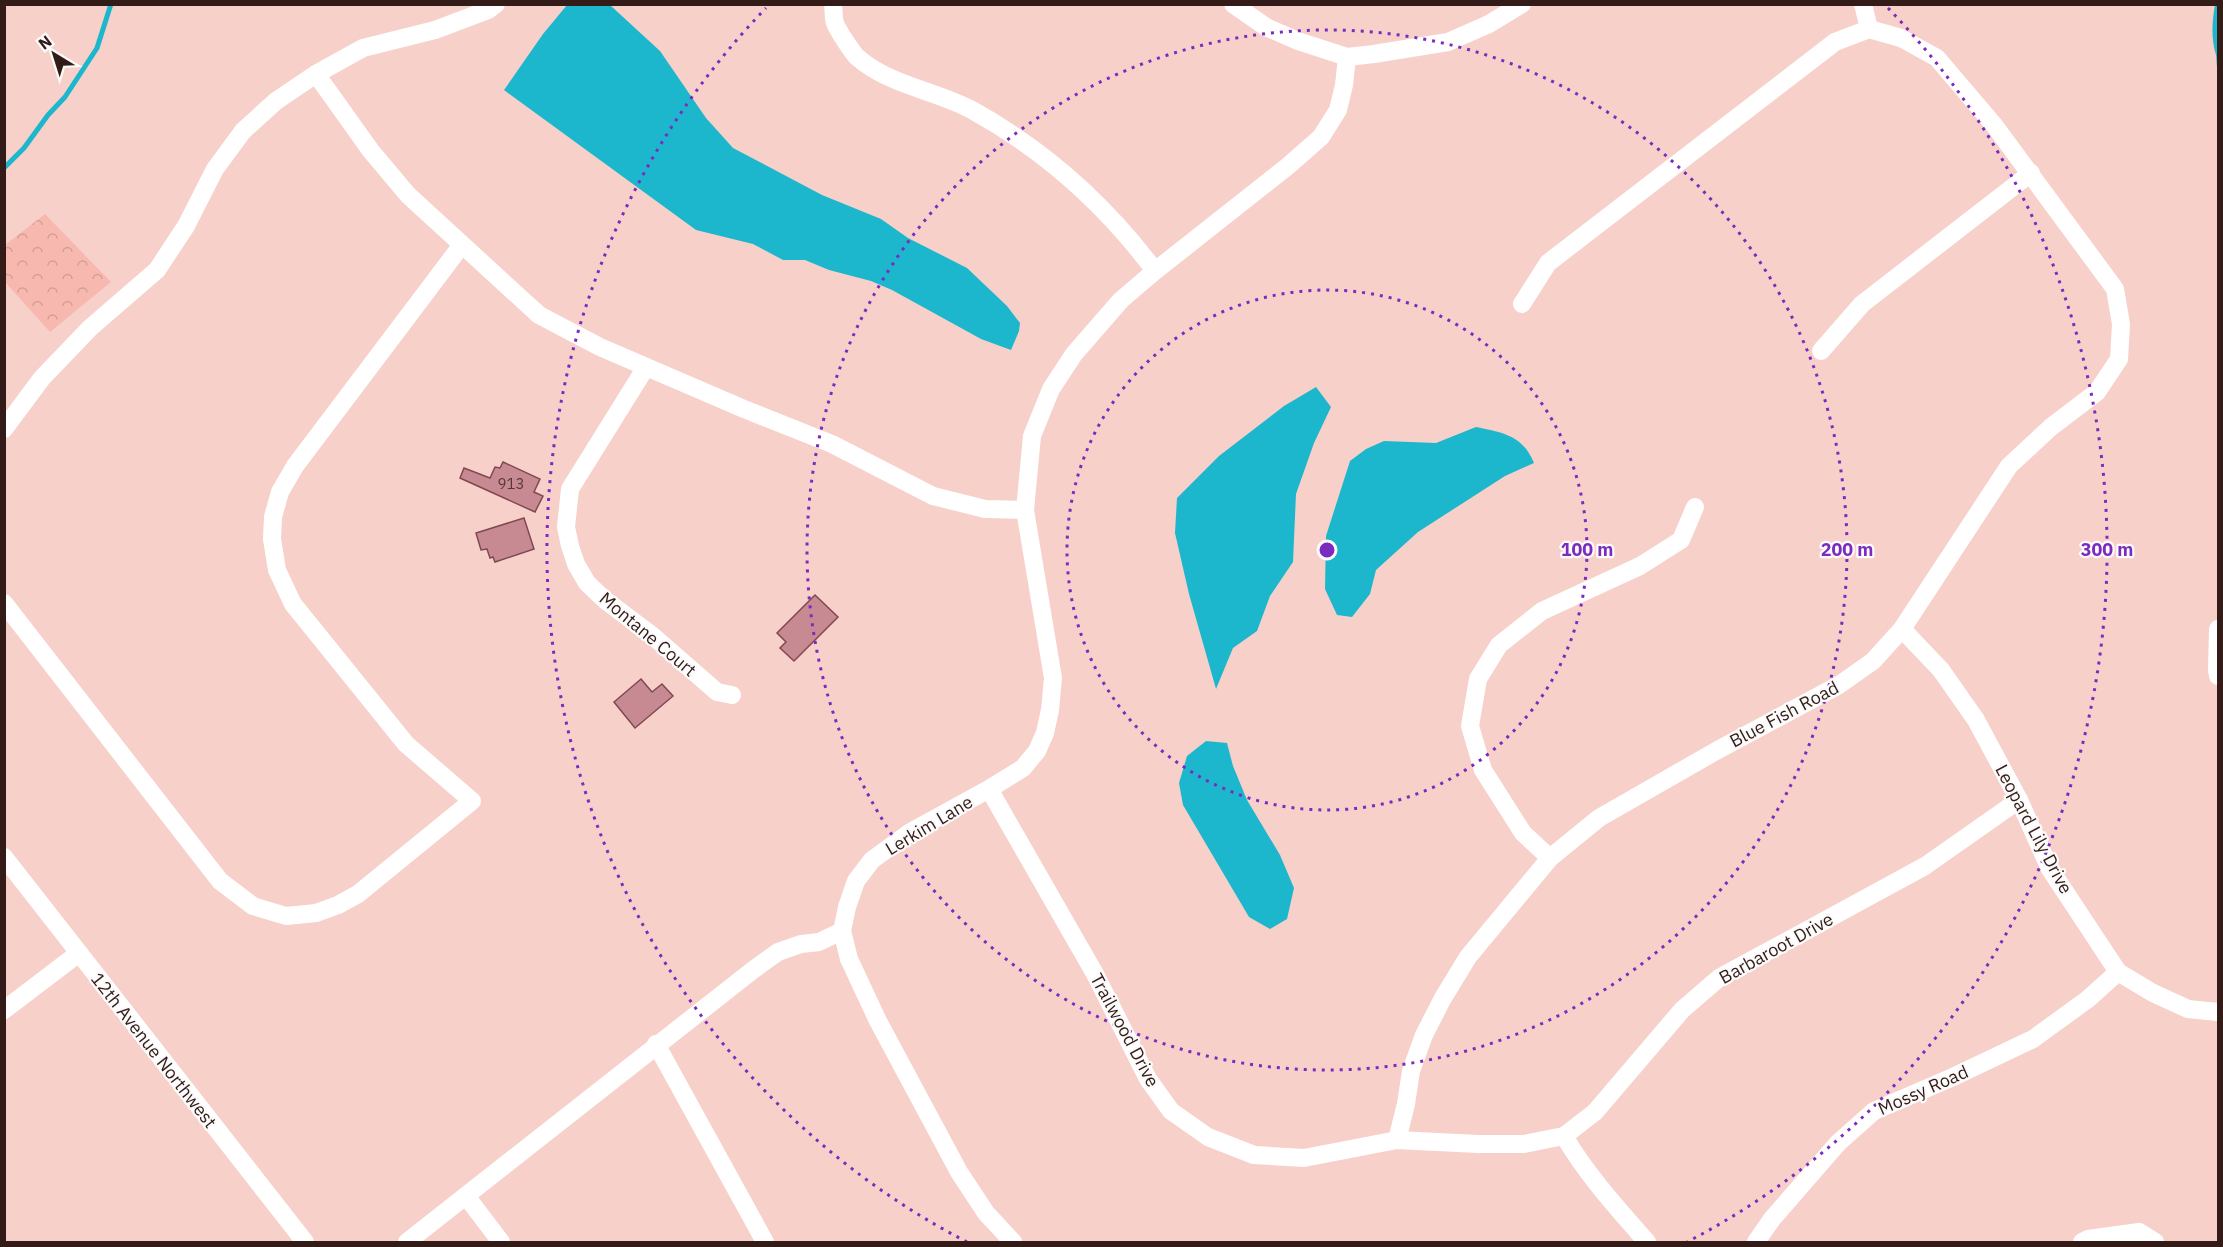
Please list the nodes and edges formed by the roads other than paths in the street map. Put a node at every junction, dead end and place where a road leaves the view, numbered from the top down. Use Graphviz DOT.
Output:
graph roads {
  1 [pos="496,4"];
  2 [pos="833,4"];
  3 [pos="1233,4"];
  4 [pos="1522,4"];
  5 [pos="1863,4"];
  6 [pos="1869,29"];
  7 [pos="1347,57"];
  8 [pos="316,74"];
  9 [pos="2031,173"];
  10 [pos="461,246"];
  11 [pos="1155,271"];
  12 [pos="1522,304"];
  13 [pos="1821,351"];
  14 [pos="646,367"];
  15 [pos="4,429"];
  16 [pos="1695,507"];
  17 [pos="1025,510"];
  18 [pos="4,603"];
  19 [pos="1902,629"];
  20 [pos="2218,629"];
  21 [pos="2218,676"];
  22 [pos="732,694"];
  23 [pos="989,789"];
  24 [pos="2019,800"];
  25 [pos="4,857"];
  26 [pos="1550,858"];
  27 [pos="842,932"];
  28 [pos="79,953"];
  29 [pos="2118,972"];
  30 [pos="4,1010"];
  31 [pos="2218,1012"];
  32 [pos="656,1044"];
  33 [pos="1564,1136"];
  34 [pos="1397,1140"];
  35 [pos="466,1196"];
  36 [pos="304,1242"];
  37 [pos="407,1242"];
  38 [pos="501,1242"];
  39 [pos="765,1242"];
  40 [pos="1013,1242"];
  41 [pos="1647,1242"];
  42 [pos="1756,1242"];
  43 [pos="2082,1242"];
  44 [pos="2155,1242"];
  1 -- 8 [label="street"];
  2 -- 11 [label="street"];
  3 -- 7 [label="street"];
  4 -- 7 [label="street"];
  5 -- 6 [label="street"];
  6 -- 9 [label="street, Blue Fish Road"];
  6 -- 12 [label="street"];
  7 -- 11 [label="street, Lerkim Lane"];
  8 -- 10 [label="street"];
  8 -- 15 [label="street"];
  9 -- 13 [label="street"];
  9 -- 19 [label="street, Blue Fish Road"];
  10 -- 14 [label="street"];
  10 -- 18 [label="street"];
  11 -- 17 [label="street, Lerkim Lane"];
  14 -- 17 [label="street"];
  14 -- 22 [label="street, Montane Court"];
  16 -- 26 [label="street"];
  17 -- 23 [label="street, Lerkim Lane"];
  19 -- 24 [label="street, Leopard Lily Drive"];
  19 -- 26 [label="street, Blue Fish Road"];
  20 -- 21 [label="street"];
  23 -- 27 [label="street, Lerkim Lane"];
  23 -- 34 [label="street, Trailwood Drive"];
  24 -- 29 [label="street, Leopard Lily Drive"];
  24 -- 33 [label="street, Barbaroot Drive"];
  25 -- 28 [label="street, 12th Avenue Northwest"];
  26 -- 34 [label="street, Blue Fish Road"];
  27 -- 32 [label="street"];
  27 -- 40 [label="street, Lerkim Lane"];
  28 -- 30 [label="street"];
  28 -- 36 [label="street, 12th Avenue Northwest"];
  29 -- 31 [label="street, Leopard Lily Drive"];
  29 -- 42 [label="street, Mossy Road"];
  32 -- 35 [label="street"];
  32 -- 39 [label="street"];
  33 -- 34 [label="street, Trailwood Drive"];
  33 -- 41 [label="street"];
  35 -- 37 [label="street"];
  35 -- 38 [label="street"];
  43 -- 44 [label="street"];
}
